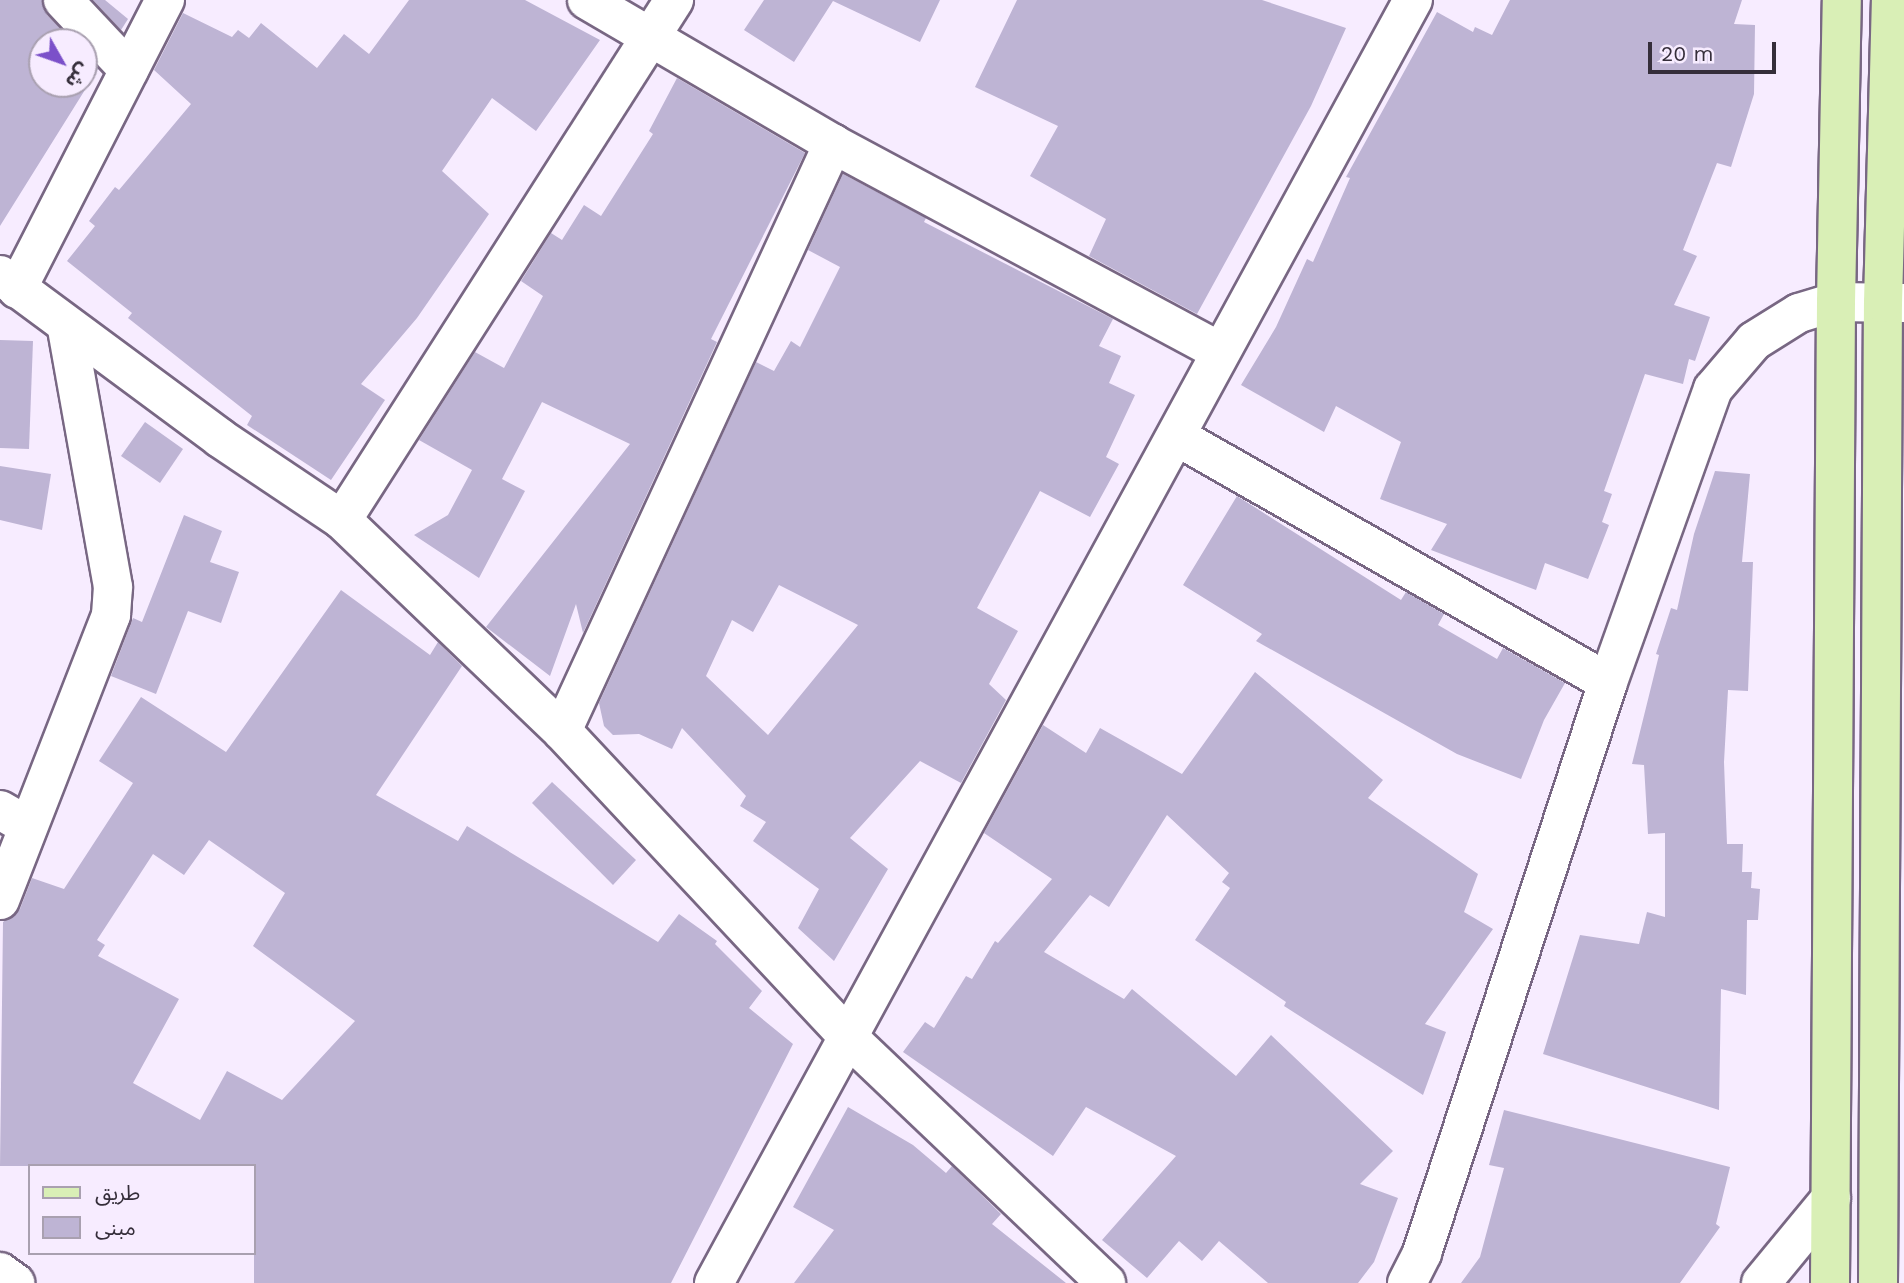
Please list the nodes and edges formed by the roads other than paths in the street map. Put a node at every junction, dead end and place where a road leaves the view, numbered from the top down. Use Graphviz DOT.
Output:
graph roads {
  1 [pos="63,0"];
  2 [pos="165,0"];
  3 [pos="587,0"];
  4 [pos="674,0"];
  5 [pos="1413,0"];
  6 [pos="1842,0"];
  7 [pos="1891,0"];
  8 [pos="651,37"];
  9 [pos="129,70"];
  10 [pos="833,144"];
  11 [pos="9,282"];
  12 [pos="1836,302"];
  13 [pos="1894,303"];
  14 [pos="67,328"];
  15 [pos="1219,351"];
  16 [pos="1893,414"];
  17 [pos="1176,436"];
  18 [pos="342,520"];
  19 [pos="1608,682"];
  20 [pos="562,731"];
  21 [pos="14,818"];
  22 [pos="0,900"];
  23 [pos="849,1038"];
  24 [pos="1832,1198"];
  25 [pos="0,1272"];
  26 [pos="15,1283"];
  27 [pos="714,1283"];
  28 [pos="1107,1283"];
  29 [pos="1407,1283"];
  30 [pos="1761,1283"];
  31 [pos="1830,1283"];
  32 [pos="1878,1283"];
  1 -- 9 [label="street"];
  2 -- 9 [label="street"];
  3 -- 8 [label="street"];
  4 -- 8 [label="street"];
  5 -- 15 [label="street"];
  6 -- 12 [label="main road"];
  7 -- 13 [label="main road"];
  8 -- 10 [label="street"];
  8 -- 18 [label="street"];
  9 -- 11 [label="street"];
  10 -- 15 [label="street"];
  10 -- 20 [label="street"];
  11 -- 14 [label="street"];
  12 -- 13 [label="street"];
  12 -- 19 [label="street"];
  12 -- 24 [label="main road"];
  13 -- 16 [label="main road"];
  14 -- 18 [label="street"];
  14 -- 21 [label="street"];
  15 -- 17 [label="street"];
  16 -- 32 [label="main road"];
  17 -- 19 [label="street"];
  17 -- 23 [label="street"];
  18 -- 20 [label="street"];
  19 -- 29 [label="street"];
  20 -- 23 [label="street"];
  21 -- 22 [label="street"];
  23 -- 27 [label="street"];
  23 -- 28 [label="street"];
  24 -- 30 [label="street"];
  24 -- 31 [label="main road"];
  25 -- 26 [label="street"];
}
